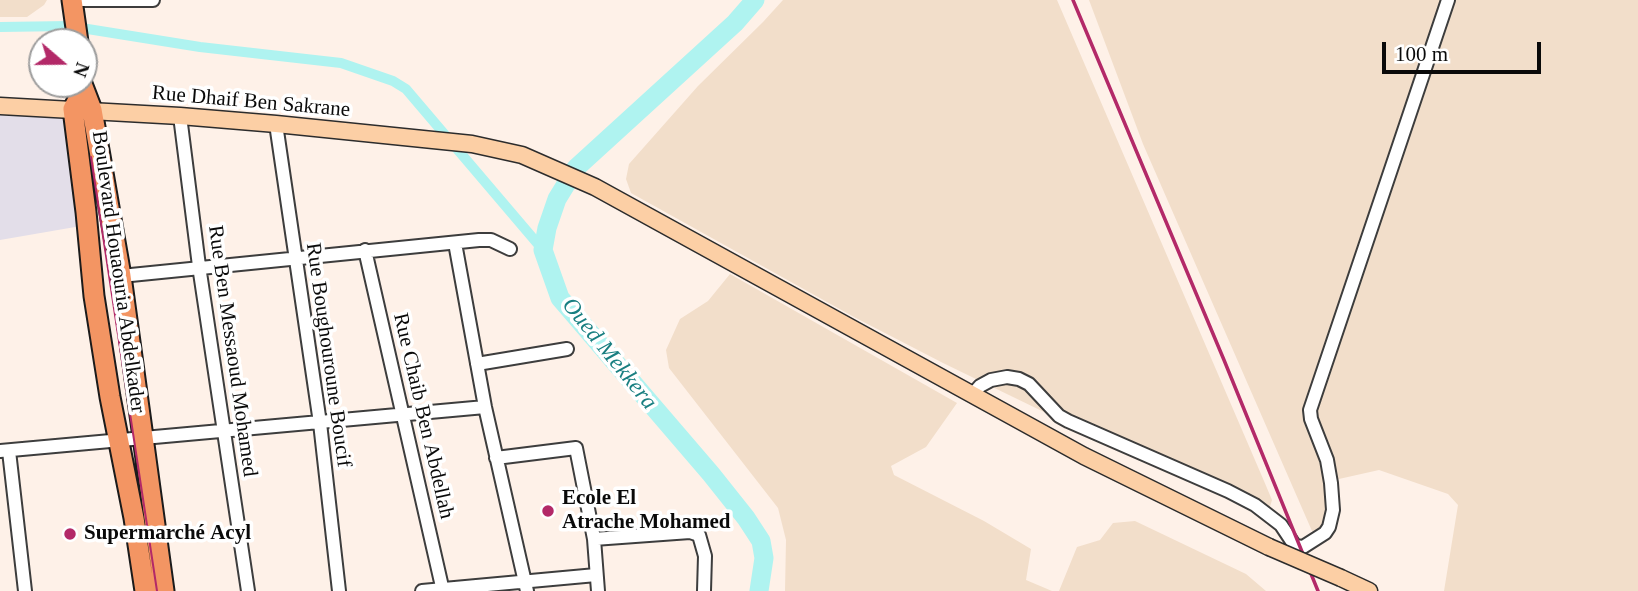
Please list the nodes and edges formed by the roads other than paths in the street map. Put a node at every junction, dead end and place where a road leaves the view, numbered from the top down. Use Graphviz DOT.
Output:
graph roads {
  1 [pos="153,0"];
  2 [pos="1448,0"];
  3 [pos="72,5"];
  4 [pos="76,28"];
  5 [pos="82,98"];
  6 [pos="0,106"];
  7 [pos="83,110"];
  8 [pos="180,116"];
  9 [pos="276,124"];
  10 [pos="455,243"];
  11 [pos="510,249"];
  12 [pos="365,250"];
  13 [pos="294,257"];
  14 [pos="199,267"];
  15 [pos="121,276"];
  16 [pos="567,349"];
  17 [pos="477,363"];
  18 [pos="972,395"];
  19 [pos="485,407"];
  20 [pos="402,414"];
  21 [pos="320,422"];
  22 [pos="224,430"];
  23 [pos="143,437"];
  24 [pos="118,440"];
  25 [pos="5,451"];
  26 [pos="496,458"];
  27 [pos="594,540"];
  28 [pos="596,575"];
  29 [pos="526,586"];
  30 [pos="443,590"];
  31 [pos="25,591"];
  32 [pos="145,591"];
  33 [pos="164,591"];
  34 [pos="248,591"];
  35 [pos="339,591"];
  36 [pos="422,591"];
  37 [pos="598,591"];
  38 [pos="704,591"];
  39 [pos="1369,591"];
  1 -- 3 [label="street"];
  2 -- 18 [label="street"];
  3 -- 4 [label="main road"];
  5 -- 7 [label="main road, Boulevard Houaouria Abdelkader"];
  6 -- 7 [label="main road, Rue Dhaif Ben Sakrane"];
  7 -- 8 [label="main road, Rue Dhaif Ben Sakrane"];
  7 -- 15 [label="main road, Boulevard Houaouria Abdelkader"];
  7 -- 24 [label="main road, Boulevard Houaouria Abdelkader"];
  8 -- 9 [label="main road, Rue Dhaif Ben Sakrane"];
  8 -- 14 [label="street, Rue Ben Messaoud Mohamed"];
  9 -- 13 [label="street, Rue Boughouroune Boucif"];
  9 -- 18 [label="main road, Rue Dhaif Ben Sakrane"];
  10 -- 11 [label="street"];
  10 -- 12 [label="street"];
  10 -- 17 [label="street"];
  12 -- 13 [label="street"];
  12 -- 20 [label="street, Rue Chaib Ben Abdellah"];
  13 -- 14 [label="street"];
  13 -- 21 [label="street, Rue Boughouroune Boucif"];
  14 -- 15 [label="street"];
  14 -- 22 [label="street, Rue Ben Messaoud Mohamed"];
  15 -- 23 [label="main road, Boulevard Houaouria Abdelkader"];
  16 -- 17 [label="street"];
  17 -- 19 [label="street"];
  18 -- 39 [label="main road, Rue Dhaif Ben Sakrane, bridge"];
  19 -- 20 [label="street"];
  19 -- 26 [label="street"];
  20 -- 21 [label="street"];
  20 -- 30 [label="street, Rue Chaib Ben Abdellah"];
  21 -- 22 [label="street"];
  21 -- 35 [label="street, Rue Boughouroune Boucif"];
  22 -- 23 [label="street"];
  22 -- 34 [label="street, Rue Ben Messaoud Mohamed"];
  23 -- 24 [label="street"];
  23 -- 33 [label="main road, Boulevard Houaouria Abdelkader"];
  24 -- 25 [label="street"];
  24 -- 32 [label="main road, Boulevard Houaouria Abdelkader"];
  25 -- 31 [label="street"];
  26 -- 27 [label="street"];
  26 -- 29 [label="street"];
  27 -- 28 [label="street"];
  27 -- 38 [label="street"];
  28 -- 29 [label="street"];
  28 -- 37 [label="street"];
  29 -- 30 [label="street"];
  30 -- 36 [label="street"];
}
